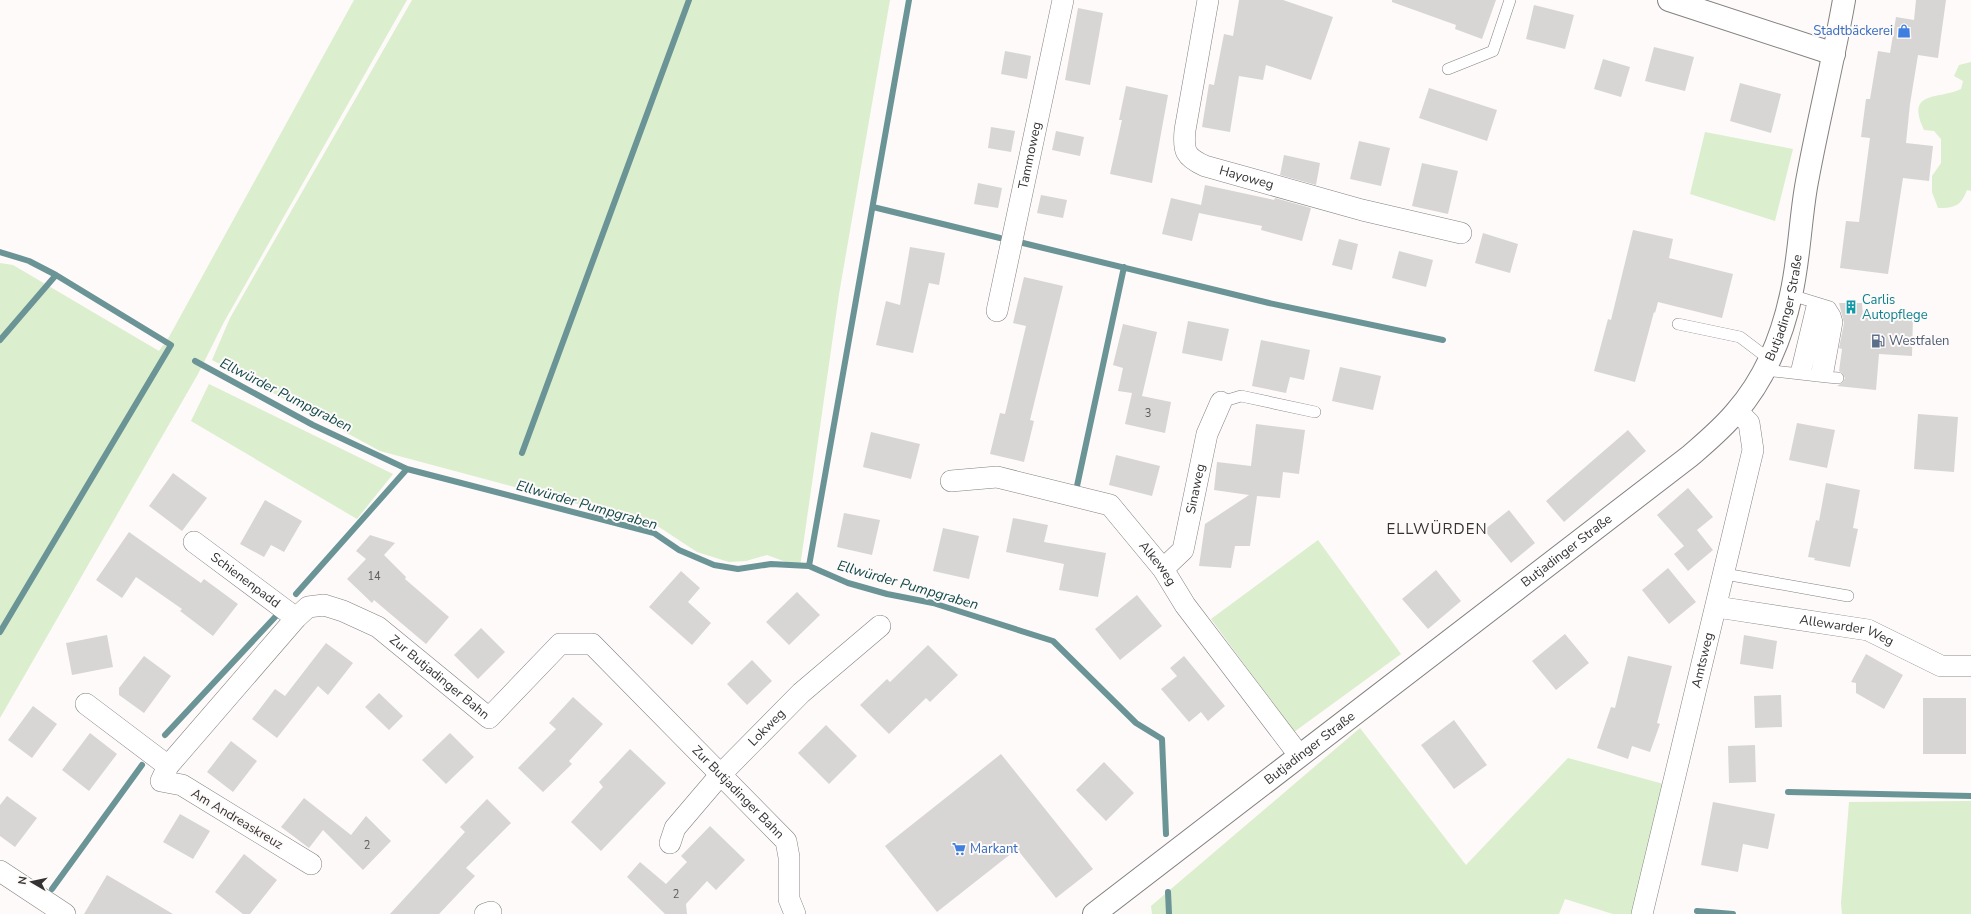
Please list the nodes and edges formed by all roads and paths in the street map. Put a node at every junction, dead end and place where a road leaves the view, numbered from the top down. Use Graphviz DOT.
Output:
graph roads {
  1 [pos="1063,0"];
  2 [pos="1208,0"];
  3 [pos="1510,0"];
  4 [pos="1669,0"];
  5 [pos="1844,0"];
  6 [pos="1834,54"];
  7 [pos="1448,69"];
  8 [pos="1461,233"];
  9 [pos="1792,295"];
  10 [pos="1827,306"];
  11 [pos="997,311"];
  12 [pos="1678,324"];
  13 [pos="1767,365"];
  14 [pos="1816,376"];
  15 [pos="1221,402"];
  16 [pos="1315,412"];
  17 [pos="1737,412"];
  18 [pos="951,481"];
  19 [pos="194,542"];
  20 [pos="1162,569"];
  21 [pos="1725,574"];
  22 [pos="1848,596"];
  23 [pos="1717,608"];
  24 [pos="296,618"];
  25 [pos="880,626"];
  26 [pos="1971,666"];
  27 [pos="86,704"];
  28 [pos="1299,755"];
  29 [pos="164,774"];
  30 [pos="721,774"];
  31 [pos="670,843"];
  32 [pos="311,864"];
  33 [pos="0,871"];
  34 [pos="66,914"];
  35 [pos="795,914"];
  36 [pos="1094,914"];
  37 [pos="1642,914"];
  1 -- 11 [label="street, Tammoweg"];
  2 -- 8 [label="street, Hayoweg"];
  3 -- 7 [label="lane"];
  4 -- 6 [label="main road"];
  5 -- 6 [label="main road, Butjadinger Straße"];
  6 -- 9 [label="main road, Butjadinger Straße"];
  9 -- 10 [label="lane"];
  9 -- 13 [label="main road, Butjadinger Straße"];
  10 -- 14 [label="lane"];
  10 -- 14 [label="lane"];
  12 -- 13 [label="lane"];
  13 -- 14 [label="lane"];
  13 -- 17 [label="main road, Butjadinger Straße"];
  15 -- 16 [label="lane"];
  15 -- 20 [label="street, Sinaweg"];
  17 -- 21 [label="street, Amtsweg"];
  17 -- 28 [label="main road, Butjadinger Straße"];
  18 -- 20 [label="street, Alkeweg"];
  19 -- 24 [label="street, Schienenpadd"];
  20 -- 28 [label="street, Alkeweg"];
  21 -- 22 [label="lane"];
  21 -- 23 [label="street, Amtsweg"];
  23 -- 26 [label="street, Allewarder Weg"];
  23 -- 37 [label="street, Amtsweg"];
  24 -- 29 [label="street, Zur Butjadinger Bahn"];
  24 -- 30 [label="street, Zur Butjadinger Bahn"];
  25 -- 30 [label="street, Lokweg"];
  27 -- 29 [label="street, Am Andreaskreuz"];
  28 -- 36 [label="main road, Butjadinger Straße"];
  29 -- 32 [label="street, Am Andreaskreuz"];
  30 -- 31 [label="street, Lokweg"];
  30 -- 35 [label="street, Zur Butjadinger Bahn"];
  33 -- 34 [label="street"];
}
